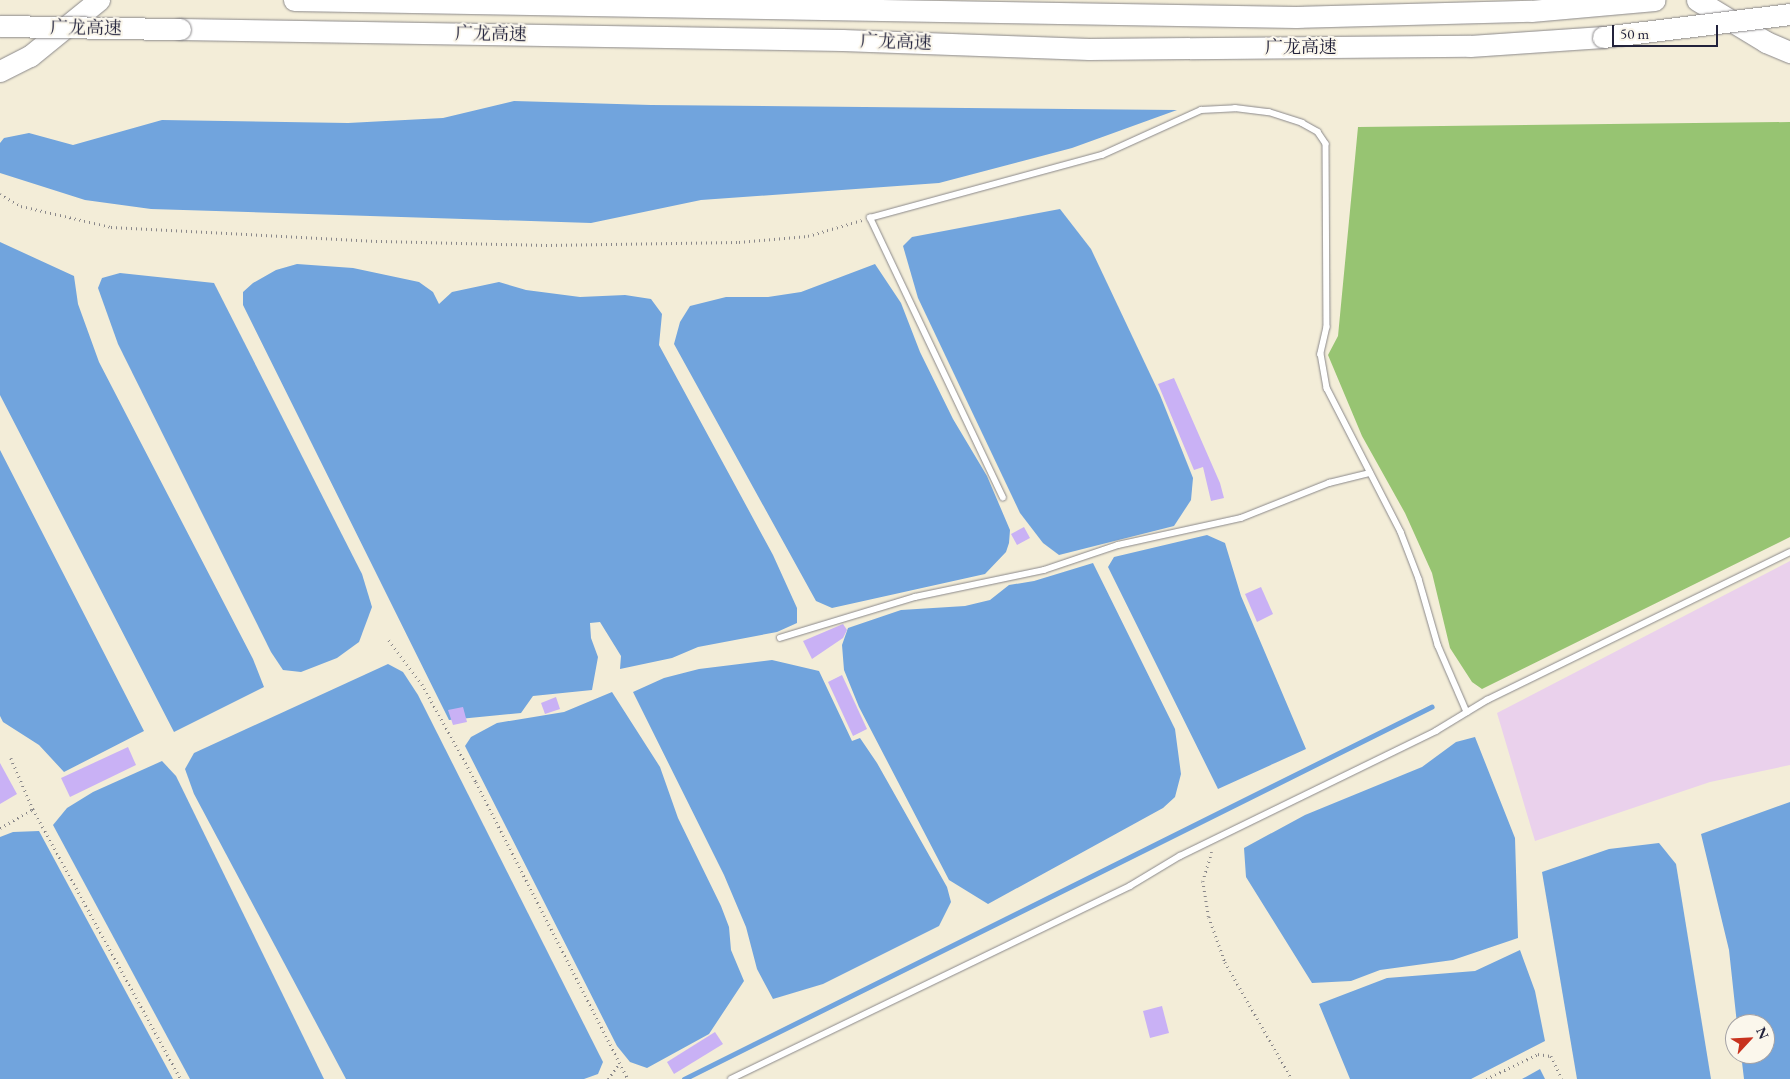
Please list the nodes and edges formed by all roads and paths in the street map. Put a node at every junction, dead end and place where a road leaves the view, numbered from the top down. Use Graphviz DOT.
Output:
graph roads {
  1 [pos="99,0"];
  2 [pos="294,0"];
  3 [pos="1654,0"];
  4 [pos="1697,0"];
  5 [pos="1790,14"];
  6 [pos="0,26"];
  7 [pos="1790,52"];
  8 [pos="0,71"];
  9 [pos="0,194"];
  10 [pos="870,218"];
  11 [pos="1370,473"];
  12 [pos="1004,498"];
  13 [pos="1790,552"];
  14 [pos="780,638"];
  15 [pos="389,640"];
  16 [pos="1467,712"];
  17 [pos="11,758"];
  18 [pos="33,808"];
  19 [pos="0,828"];
  20 [pos="1220,837"];
  21 [pos="619,1063"];
  22 [pos="181,1079"];
  23 [pos="608,1079"];
  24 [pos="628,1079"];
  25 [pos="731,1079"];
  26 [pos="1292,1079"];
  27 [pos="1486,1079"];
  28 [pos="1562,1079"];
  1 -- 8 [label="highway"];
  2 -- 3 [label="highway, 广龙高速"];
  4 -- 7 [label="highway"];
  5 -- 6 [label="highway, 广龙高速, bridge"];
  9 -- 10 [label="path"];
  10 -- 11 [label="lane"];
  10 -- 12 [label="lane"];
  11 -- 14 [label="lane"];
  11 -- 16 [label="lane"];
  13 -- 16 [label="lane"];
  15 -- 21 [label="path"];
  16 -- 20 [label="lane"];
  17 -- 18 [label="path"];
  18 -- 19 [label="path"];
  18 -- 22 [label="path"];
  20 -- 25 [label="lane"];
  20 -- 26 [label="path"];
  21 -- 23 [label="path"];
  21 -- 24 [label="path"];
  27 -- 28 [label="path"];
}
